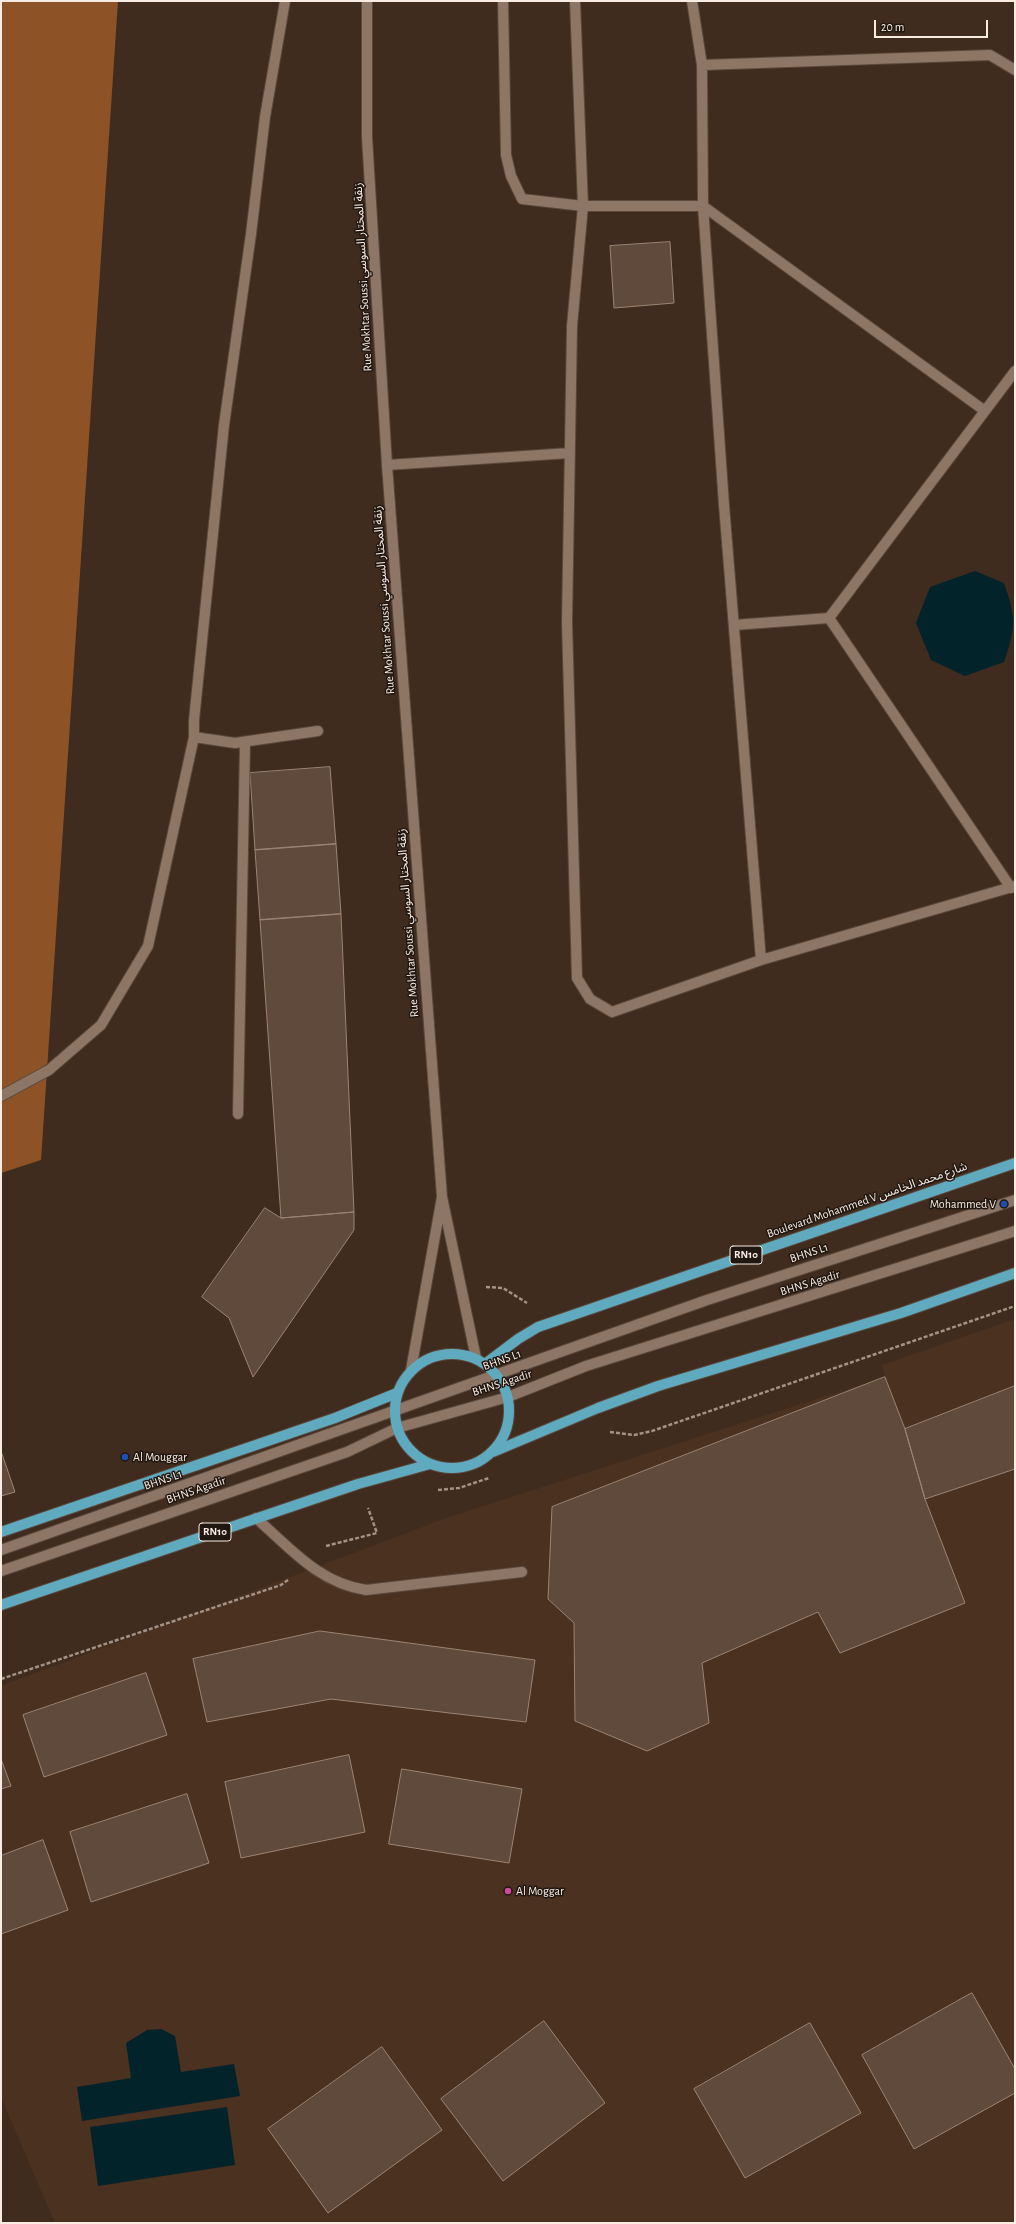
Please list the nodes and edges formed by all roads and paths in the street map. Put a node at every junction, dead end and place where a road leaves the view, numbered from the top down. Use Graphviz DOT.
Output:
graph roads {
  1 [pos="285,1"];
  2 [pos="367,1"];
  3 [pos="503,1"];
  4 [pos="575,1"];
  5 [pos="692,1"];
  6 [pos="702,65"];
  7 [pos="1015,70"];
  8 [pos="583,206"];
  9 [pos="703,206"];
  10 [pos="1015,371"];
  11 [pos="985,411"];
  12 [pos="570,453"];
  13 [pos="387,465"];
  14 [pos="829,618"];
  15 [pos="734,625"];
  16 [pos="318,731"];
  17 [pos="194,737"];
  18 [pos="245,742"];
  19 [pos="1013,887"];
  20 [pos="761,960"];
  21 [pos="1,1096"];
  22 [pos="238,1114"];
  23 [pos="1015,1163"];
  24 [pos="442,1197"];
  25 [pos="1015,1200"];
  26 [pos="1015,1232"];
  27 [pos="1015,1273"];
  28 [pos="461,1287"];
  29 [pos="529,1304"];
  30 [pos="1015,1306"];
  31 [pos="476,1358"];
  32 [pos="486,1364"];
  33 [pos="411,1370"];
  34 [pos="497,1375"];
  35 [pos="397,1393"];
  36 [pos="508,1396"];
  37 [pos="395,1412"];
  38 [pos="397,1428"];
  39 [pos="604,1431"];
  40 [pos="493,1452"];
  41 [pos="430,1464"];
  42 [pos="494,1474"];
  43 [pos="358,1484"];
  44 [pos="432,1491"];
  45 [pos="376,1508"];
  46 [pos="369,1510"];
  47 [pos="362,1512"];
  48 [pos="256,1518"];
  49 [pos="1,1532"];
  50 [pos="1,1550"];
  51 [pos="307,1564"];
  52 [pos="1,1571"];
  53 [pos="522,1572"];
  54 [pos="1,1605"];
  55 [pos="1,1679"];
  1 -- 17 [label="street"];
  2 -- 13 [label="street, Rue Mokhtar Soussi زنقة المختار السوسي"];
  3 -- 8 [label="street"];
  4 -- 8 [label="street"];
  5 -- 6 [label="street"];
  6 -- 7 [label="street"];
  6 -- 9 [label="street"];
  8 -- 9 [label="street"];
  8 -- 12 [label="street"];
  9 -- 11 [label="street"];
  9 -- 15 [label="street"];
  10 -- 11 [label="street"];
  11 -- 14 [label="street"];
  12 -- 13 [label="street"];
  12 -- 20 [label="street"];
  13 -- 24 [label="street, Rue Mokhtar Soussi زنقة المختار السوسي"];
  14 -- 15 [label="street"];
  14 -- 19 [label="street"];
  15 -- 20 [label="street"];
  16 -- 18 [label="street"];
  17 -- 18 [label="street"];
  17 -- 21 [label="street"];
  18 -- 22 [label="street"];
  19 -- 20 [label="street"];
  23 -- 32 [label="main road, Boulevard Mohammed V شارع محمد الخامس / RN10"];
  24 -- 28 [label="street"];
  24 -- 33 [label="street"];
  25 -- 34 [label="street, BHNS L1"];
  26 -- 36 [label="street, BHNS Agadir"];
  27 -- 40 [label="main road, RN10"];
  28 -- 29 [label="path"];
  28 -- 31 [label="street"];
  30 -- 39 [label="path"];
  31 -- 32 [label="main road, RN10"];
  31 -- 33 [label="main road, RN10"];
  32 -- 34 [label="main road, RN10"];
  33 -- 35 [label="main road, RN10"];
  34 -- 36 [label="main road, RN10"];
  34 -- 37 [label="street, BHNS L1"];
  35 -- 37 [label="main road, RN10"];
  35 -- 49 [label="main road"];
  36 -- 38 [label="street, BHNS Agadir"];
  36 -- 40 [label="main road, RN10"];
  37 -- 38 [label="main road, RN10"];
  37 -- 50 [label="street, BHNS L1"];
  38 -- 41 [label="main road, RN10"];
  38 -- 52 [label="street, BHNS Agadir"];
  40 -- 41 [label="main road, RN10"];
  41 -- 43 [label="main road, RN10"];
  42 -- 44 [label="path"];
  43 -- 46 [label="path"];
  43 -- 48 [label="main road, RN10"];
  45 -- 46 [label="path"];
  46 -- 47 [label="path"];
  46 -- 51 [label="path"];
  48 -- 51 [label="street"];
  48 -- 54 [label="main road, RN10"];
  51 -- 53 [label="street"];
  51 -- 55 [label="path"];
}
